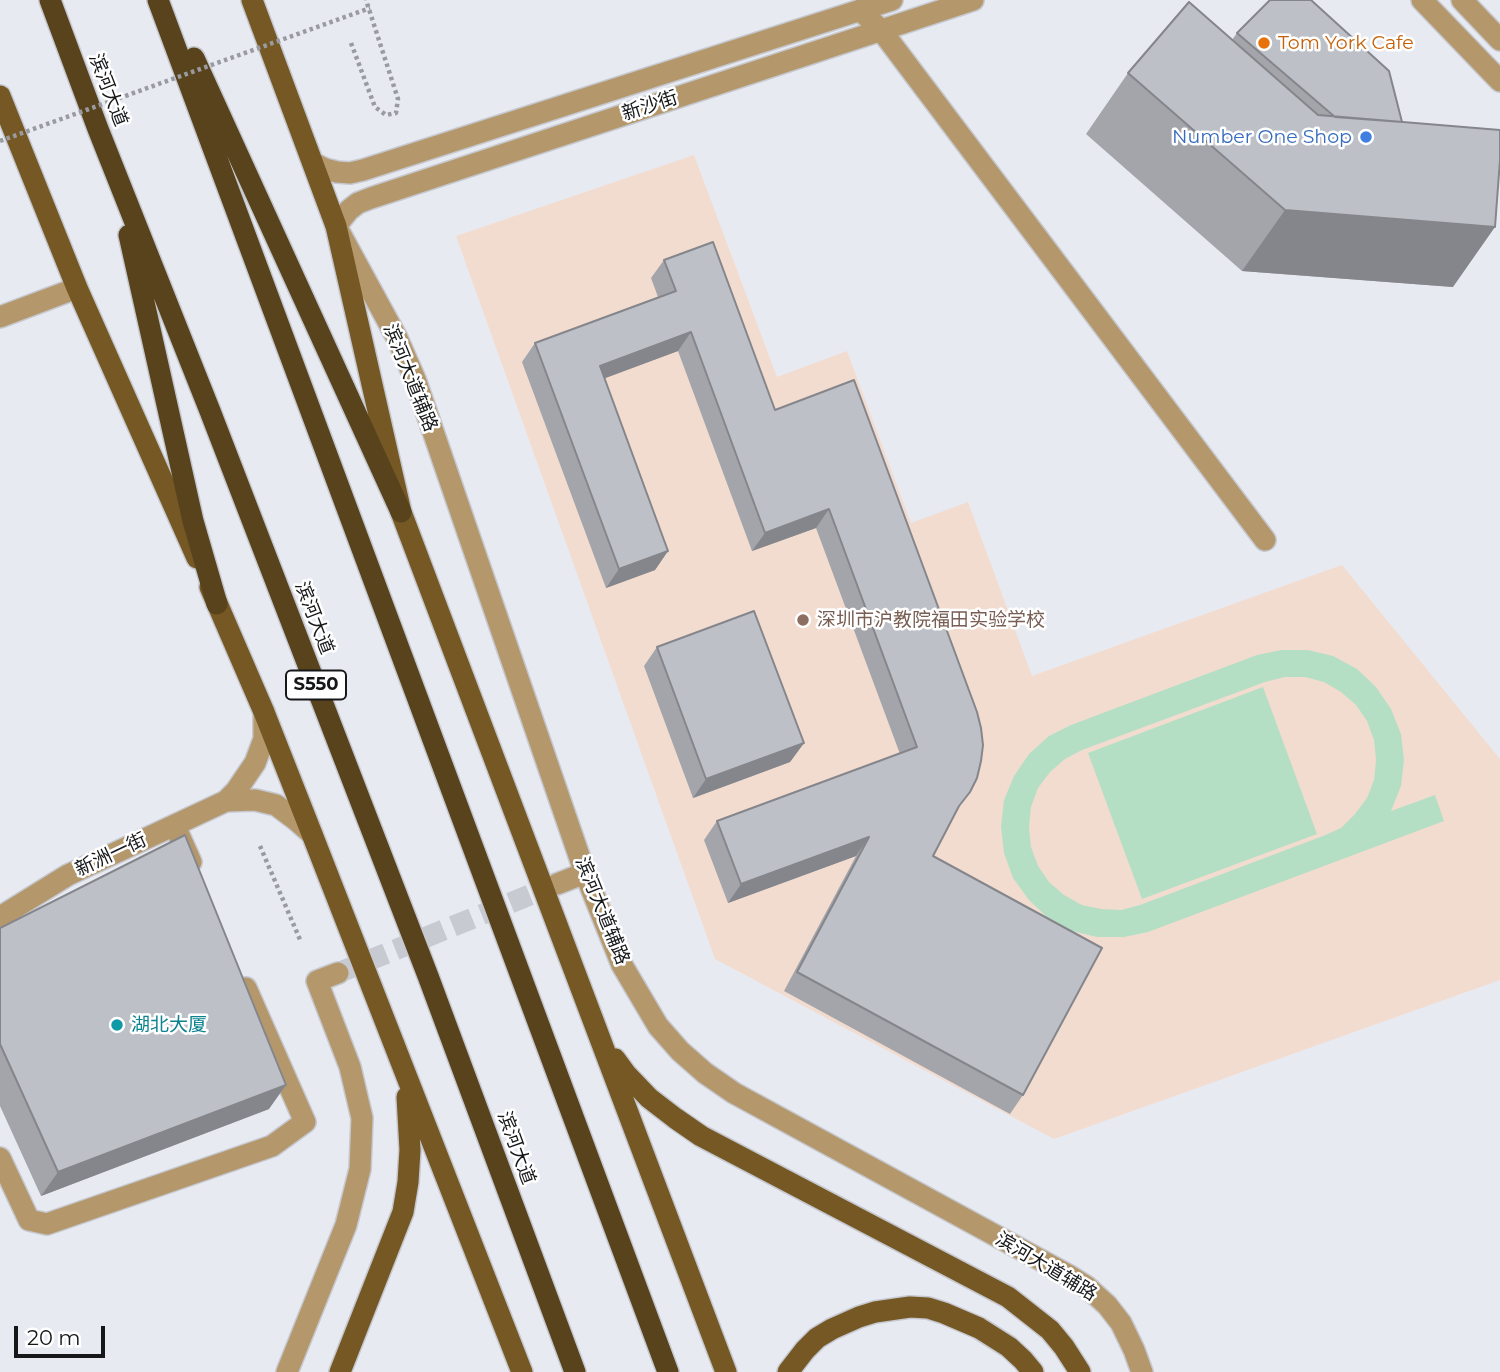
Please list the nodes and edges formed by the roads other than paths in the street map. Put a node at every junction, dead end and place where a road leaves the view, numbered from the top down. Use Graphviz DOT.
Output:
graph roads {
  1 [pos="50,0"];
  2 [pos="158,0"];
  3 [pos="167,0"];
  4 [pos="252,0"];
  5 [pos="892,0"];
  6 [pos="973,0"];
  7 [pos="1422,0"];
  8 [pos="1462,0"];
  9 [pos="860,10"];
  10 [pos="881,30"];
  11 [pos="1500,40"];
  12 [pos="1500,81"];
  13 [pos="0,96"];
  14 [pos="98,129"];
  15 [pos="313,163"];
  16 [pos="336,226"];
  17 [pos="77,288"];
  18 [pos="0,317"];
  19 [pos="401,512"];
  20 [pos="1265,540"];
  21 [pos="217,604"];
  22 [pos="264,712"];
  23 [pos="226,802"];
  24 [pos="175,825"];
  25 [pos="312,834"];
  26 [pos="585,873"];
  27 [pos="197,875"];
  28 [pos="557,884"];
  29 [pos="0,917"];
  30 [pos="338,973"];
  31 [pos="240,974"];
  32 [pos="602,1041"];
  33 [pos="404,1071"];
  34 [pos="0,1158"];
  35 [pos="287,1372"];
  36 [pos="340,1372"];
  37 [pos="522,1372"];
  38 [pos="575,1372"];
  39 [pos="668,1372"];
  40 [pos="726,1372"];
  41 [pos="788,1372"];
  42 [pos="1033,1372"];
  43 [pos="1080,1372"];
  44 [pos="1142,1372"];
  1 -- 14 [label="highway, 滨河大道 / S550"];
  2 -- 39 [label="highway"];
  3 -- 19 [label="highway"];
  4 -- 15 [label="main road, 滨河大道辅路"];
  5 -- 9 [label="street, 新沙街"];
  6 -- 10 [label="street, 新沙街"];
  7 -- 12 [label="street"];
  8 -- 11 [label="street"];
  9 -- 10 [label="street"];
  9 -- 15 [label="street, 新沙街"];
  10 -- 16 [label="street, 新沙街"];
  10 -- 20 [label="street"];
  13 -- 17 [label="main road"];
  14 -- 21 [label="highway"];
  14 -- 38 [label="highway, 滨河大道 / S550"];
  15 -- 16 [label="main road, 滨河大道辅路"];
  16 -- 19 [label="main road, 滨河大道辅路"];
  16 -- 26 [label="street, 滨河大道辅路"];
  17 -- 18 [label="street"];
  17 -- 21 [label="main road"];
  19 -- 32 [label="main road, 滨河大道辅路"];
  21 -- 22 [label="main road"];
  22 -- 23 [label="street"];
  22 -- 25 [label="main road"];
  23 -- 24 [label="street, 新洲一街"];
  23 -- 25 [label="street"];
  24 -- 27 [label="street"];
  24 -- 29 [label="street, 新洲一街"];
  25 -- 33 [label="main road"];
  26 -- 28 [label="street"];
  26 -- 44 [label="street, 滨河大道辅路"];
  30 -- 35 [label="street"];
  31 -- 34 [label="street"];
  32 -- 40 [label="main road, 滨河大道辅路"];
  32 -- 43 [label="main road"];
  33 -- 36 [label="main road"];
  33 -- 37 [label="main road"];
  41 -- 42 [label="main road"];
}
